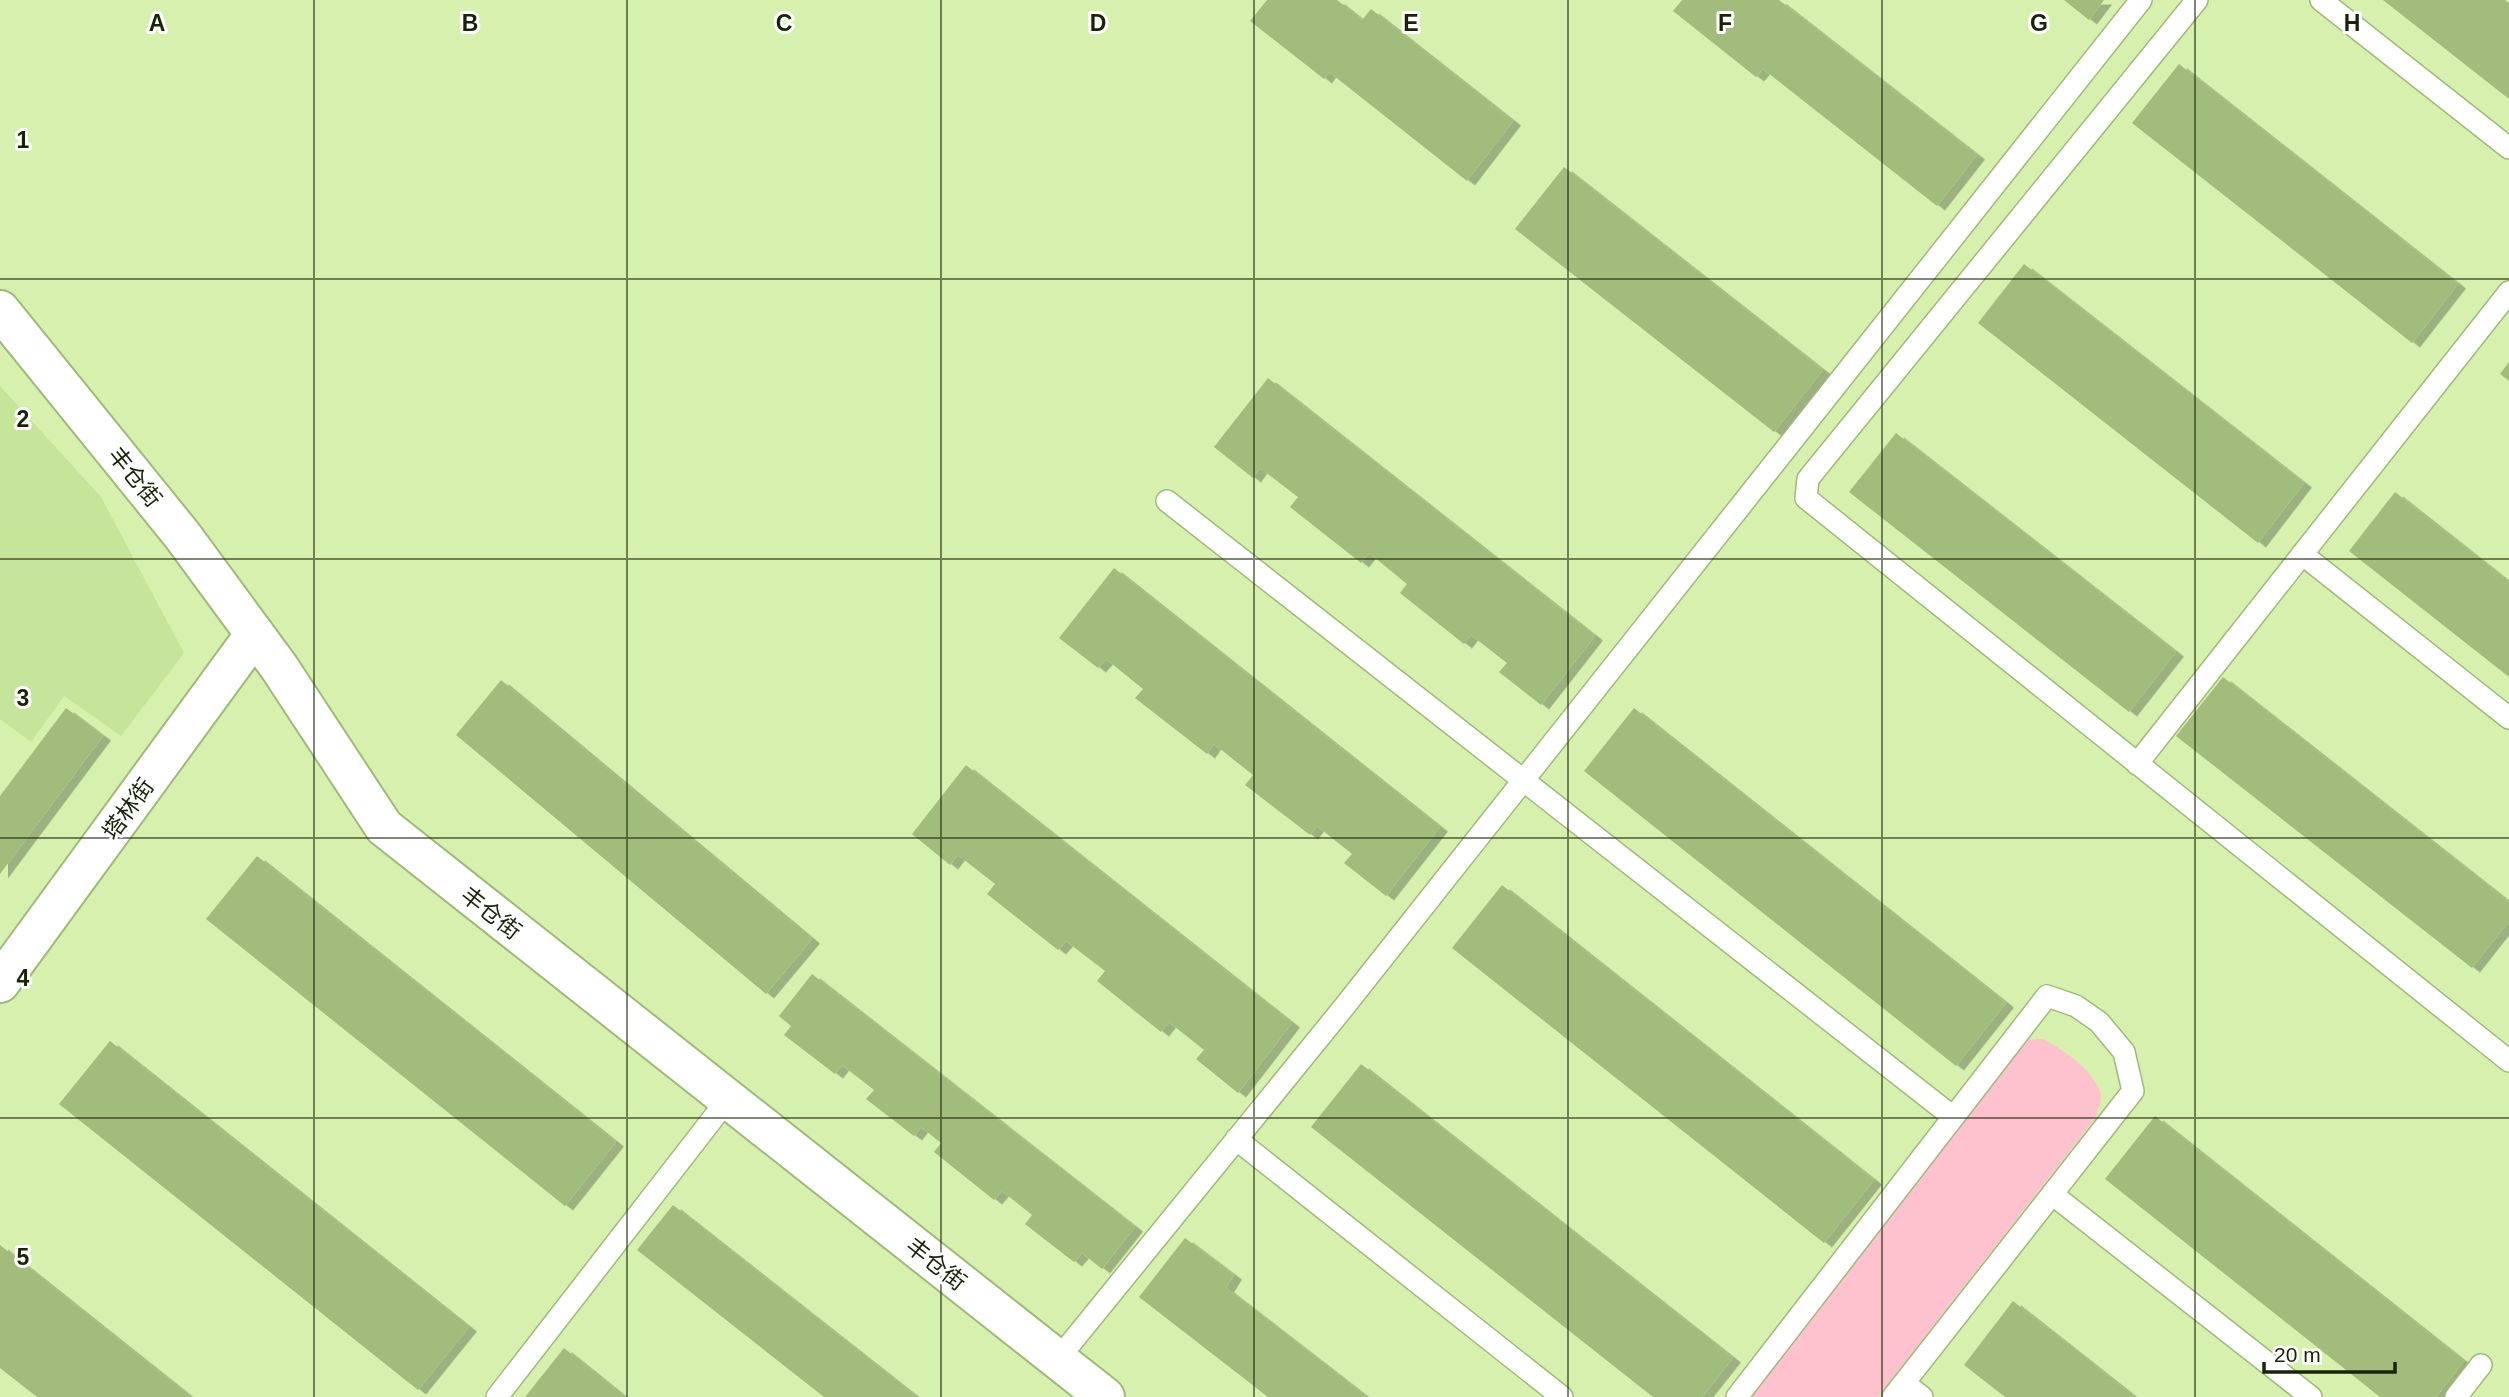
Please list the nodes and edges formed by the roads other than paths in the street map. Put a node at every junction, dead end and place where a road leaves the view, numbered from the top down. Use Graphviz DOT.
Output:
graph roads {
  1 [pos="2141,0"];
  2 [pos="2197,0"];
  3 [pos="2321,0"];
  4 [pos="2509,148"];
  5 [pos="2509,292"];
  6 [pos="0,310"];
  7 [pos="1167,501"];
  8 [pos="2302,554"];
  9 [pos="255,634"];
  10 [pos="2509,718"];
  11 [pos="2137,764"];
  12 [pos="1523,780"];
  13 [pos="0,983"];
  14 [pos="2509,1061"];
  15 [pos="728,1100"];
  16 [pos="1953,1117"];
  17 [pos="1236,1139"];
  18 [pos="2052,1194"];
  19 [pos="1058,1359"];
  20 [pos="2482,1365"];
  21 [pos="1899,1390"];
  22 [pos="497,1397"];
  23 [pos="1105,1397"];
  24 [pos="1562,1397"];
  25 [pos="1737,1397"];
  26 [pos="1922,1397"];
  27 [pos="2311,1397"];
  28 [pos="2456,1397"];
  1 -- 12 [label="lane"];
  2 -- 11 [label="lane"];
  3 -- 4 [label="lane"];
  5 -- 8 [label="lane"];
  6 -- 9 [label="street, 丰仓街"];
  7 -- 12 [label="lane"];
  8 -- 10 [label="lane"];
  8 -- 11 [label="lane"];
  9 -- 13 [label="street, 塔林街"];
  9 -- 15 [label="street, 丰仓街"];
  11 -- 14 [label="lane"];
  12 -- 16 [label="lane"];
  12 -- 17 [label="lane"];
  15 -- 19 [label="street, 丰仓街"];
  15 -- 22 [label="lane"];
  16 -- 18 [label="lane"];
  16 -- 25 [label="lane"];
  17 -- 19 [label="lane"];
  17 -- 24 [label="lane"];
  18 -- 21 [label="lane"];
  18 -- 27 [label="lane"];
  19 -- 23 [label="street, 丰仓街"];
  20 -- 28 [label="lane"];
  21 -- 26 [label="lane"];
}
